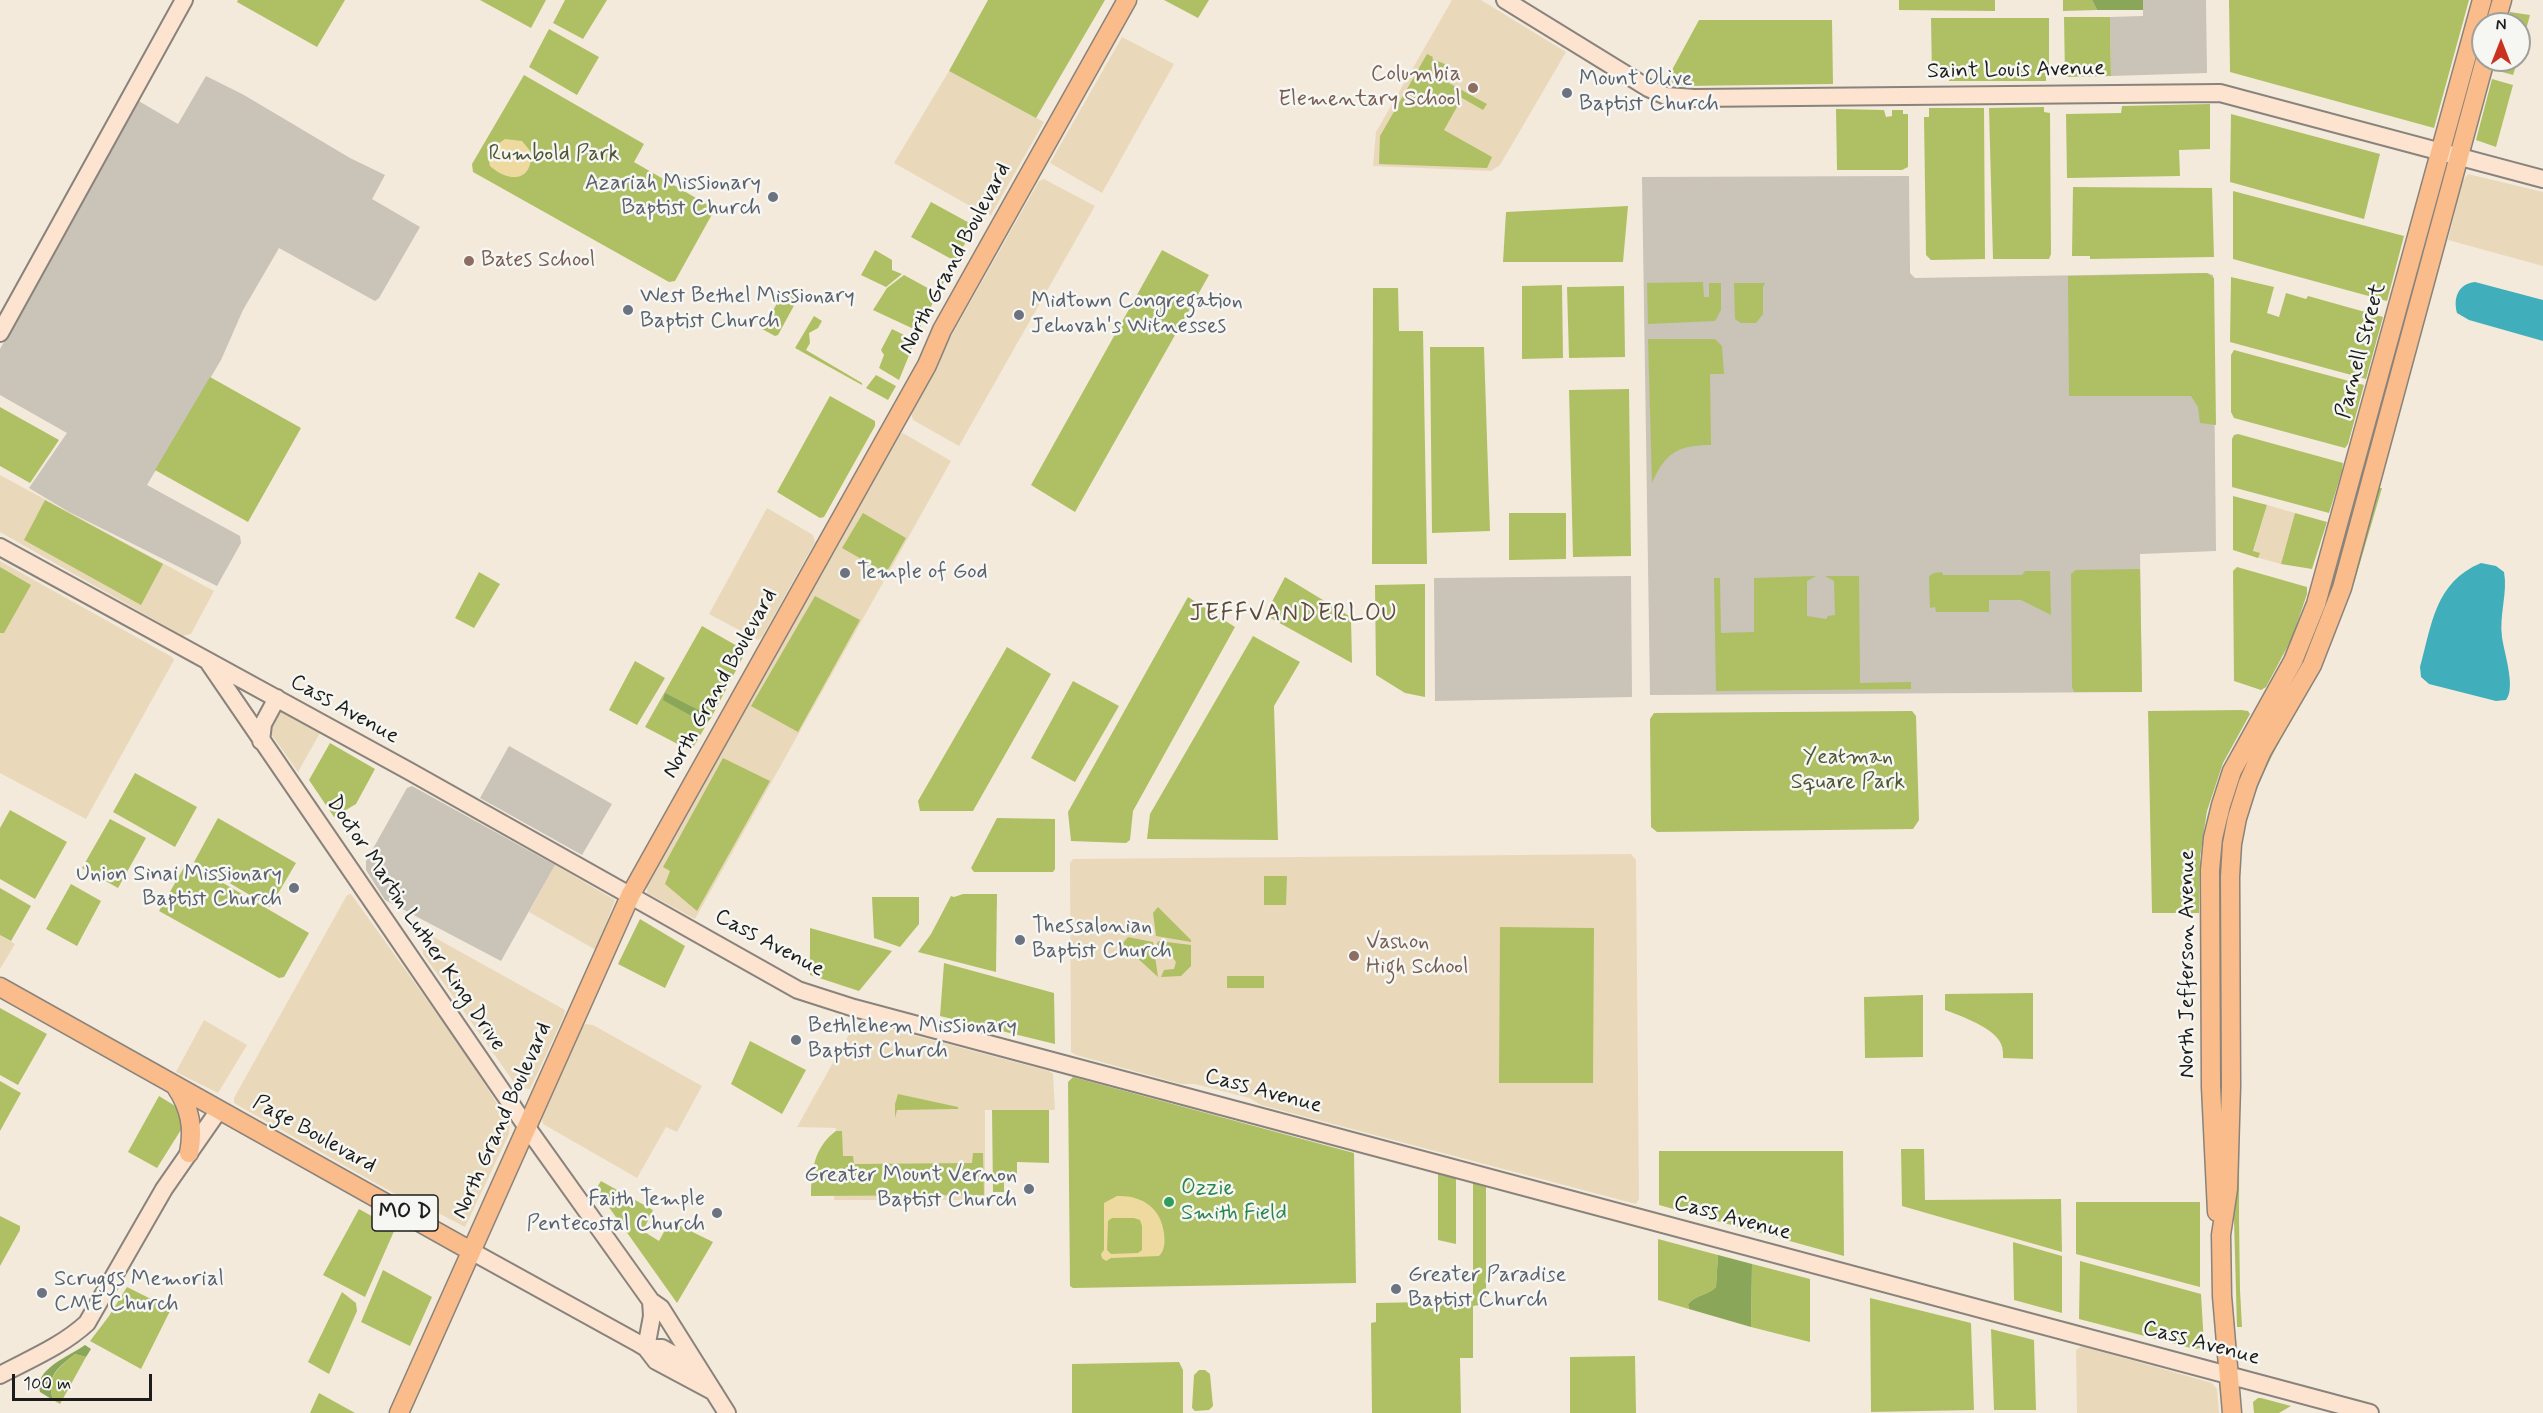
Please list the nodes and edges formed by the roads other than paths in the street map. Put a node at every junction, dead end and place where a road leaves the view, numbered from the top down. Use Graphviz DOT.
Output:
graph roads {
  1 [pos="184,0"];
  2 [pos="1127,0"];
  3 [pos="1505,0"];
  4 [pos="2471,40"];
  5 [pos="2471,45"];
  6 [pos="2482,72"];
  7 [pos="2440,151"];
  8 [pos="2459,157"];
  9 [pos="2543,179"];
  10 [pos="0,333"];
  11 [pos="0,547"];
  12 [pos="206,660"];
  13 [pos="277,698"];
  14 [pos="2267,706"];
  15 [pos="2284,716"];
  16 [pos="261,741"];
  17 [pos="631,894"];
  18 [pos="0,987"];
  19 [pos="175,1085"];
  20 [pos="219,1110"];
  21 [pos="526,1126"];
  22 [pos="189,1153"];
  23 [pos="2221,1235"];
  24 [pos="471,1251"];
  25 [pos="651,1301"];
  26 [pos="646,1348"];
  27 [pos="701,1370"];
  28 [pos="0,1375"];
  29 [pos="2228,1375"];
  30 [pos="714,1392"];
  31 [pos="399,1413"];
  32 [pos="727,1413"];
  33 [pos="2232,1413"];
  34 [pos="2370,1413"];
  1 -- 10 [label="main road"];
  2 -- 17 [label="main road, North Grand Boulevard"];
  3 -- 7 [label="main road, Saint Louis Avenue"];
  4 -- 7 [label="main road, Parnell Street"];
  5 -- 8 [label="main road"];
  6 -- 8 [label="main road, Parnell Street"];
  7 -- 8 [label="main road, Saint Louis Avenue"];
  7 -- 14 [label="main road, Parnell Street"];
  8 -- 9 [label="main road, Saint Louis Avenue"];
  8 -- 15 [label="main road, Parnell Street"];
  11 -- 12 [label="main road, Cass Avenue"];
  12 -- 13 [label="main road, Cass Avenue"];
  12 -- 16 [label="main road, Doctor Martin Luther King Drive"];
  13 -- 16 [label="main road"];
  13 -- 17 [label="main road, Cass Avenue"];
  14 -- 23 [label="main road, North Jefferson Avenue"];
  15 -- 23 [label="main road, North Jefferson Avenue"];
  16 -- 21 [label="main road, Doctor Martin Luther King Drive"];
  17 -- 21 [label="main road, North Grand Boulevard"];
  17 -- 29 [label="main road, Cass Avenue"];
  18 -- 19 [label="main road, Page Boulevard / MO D"];
  19 -- 20 [label="main road, Page Boulevard / MO D"];
  19 -- 22 [label="main road"];
  20 -- 22 [label="main road"];
  20 -- 24 [label="main road, Page Boulevard / MO D"];
  21 -- 24 [label="main road, North Grand Boulevard"];
  21 -- 25 [label="main road, Doctor Martin Luther King Drive"];
  22 -- 28 [label="main road"];
  23 -- 29 [label="main road, North Jefferson Avenue"];
  24 -- 26 [label="main road, Page Boulevard / MO D"];
  24 -- 31 [label="main road, North Grand Boulevard"];
  25 -- 26 [label="main road"];
  25 -- 27 [label="main road, Doctor Martin Luther King Drive"];
  26 -- 27 [label="main road, Page Boulevard / MO D"];
  26 -- 30 [label="main road, MO D"];
  27 -- 30 [label="main road, Doctor Martin Luther King Drive / MO D"];
  29 -- 33 [label="main road, North Jefferson Avenue"];
  29 -- 34 [label="main road, Cass Avenue"];
  30 -- 32 [label="main road, Doctor Martin Luther King Drive / MO D"];
}
